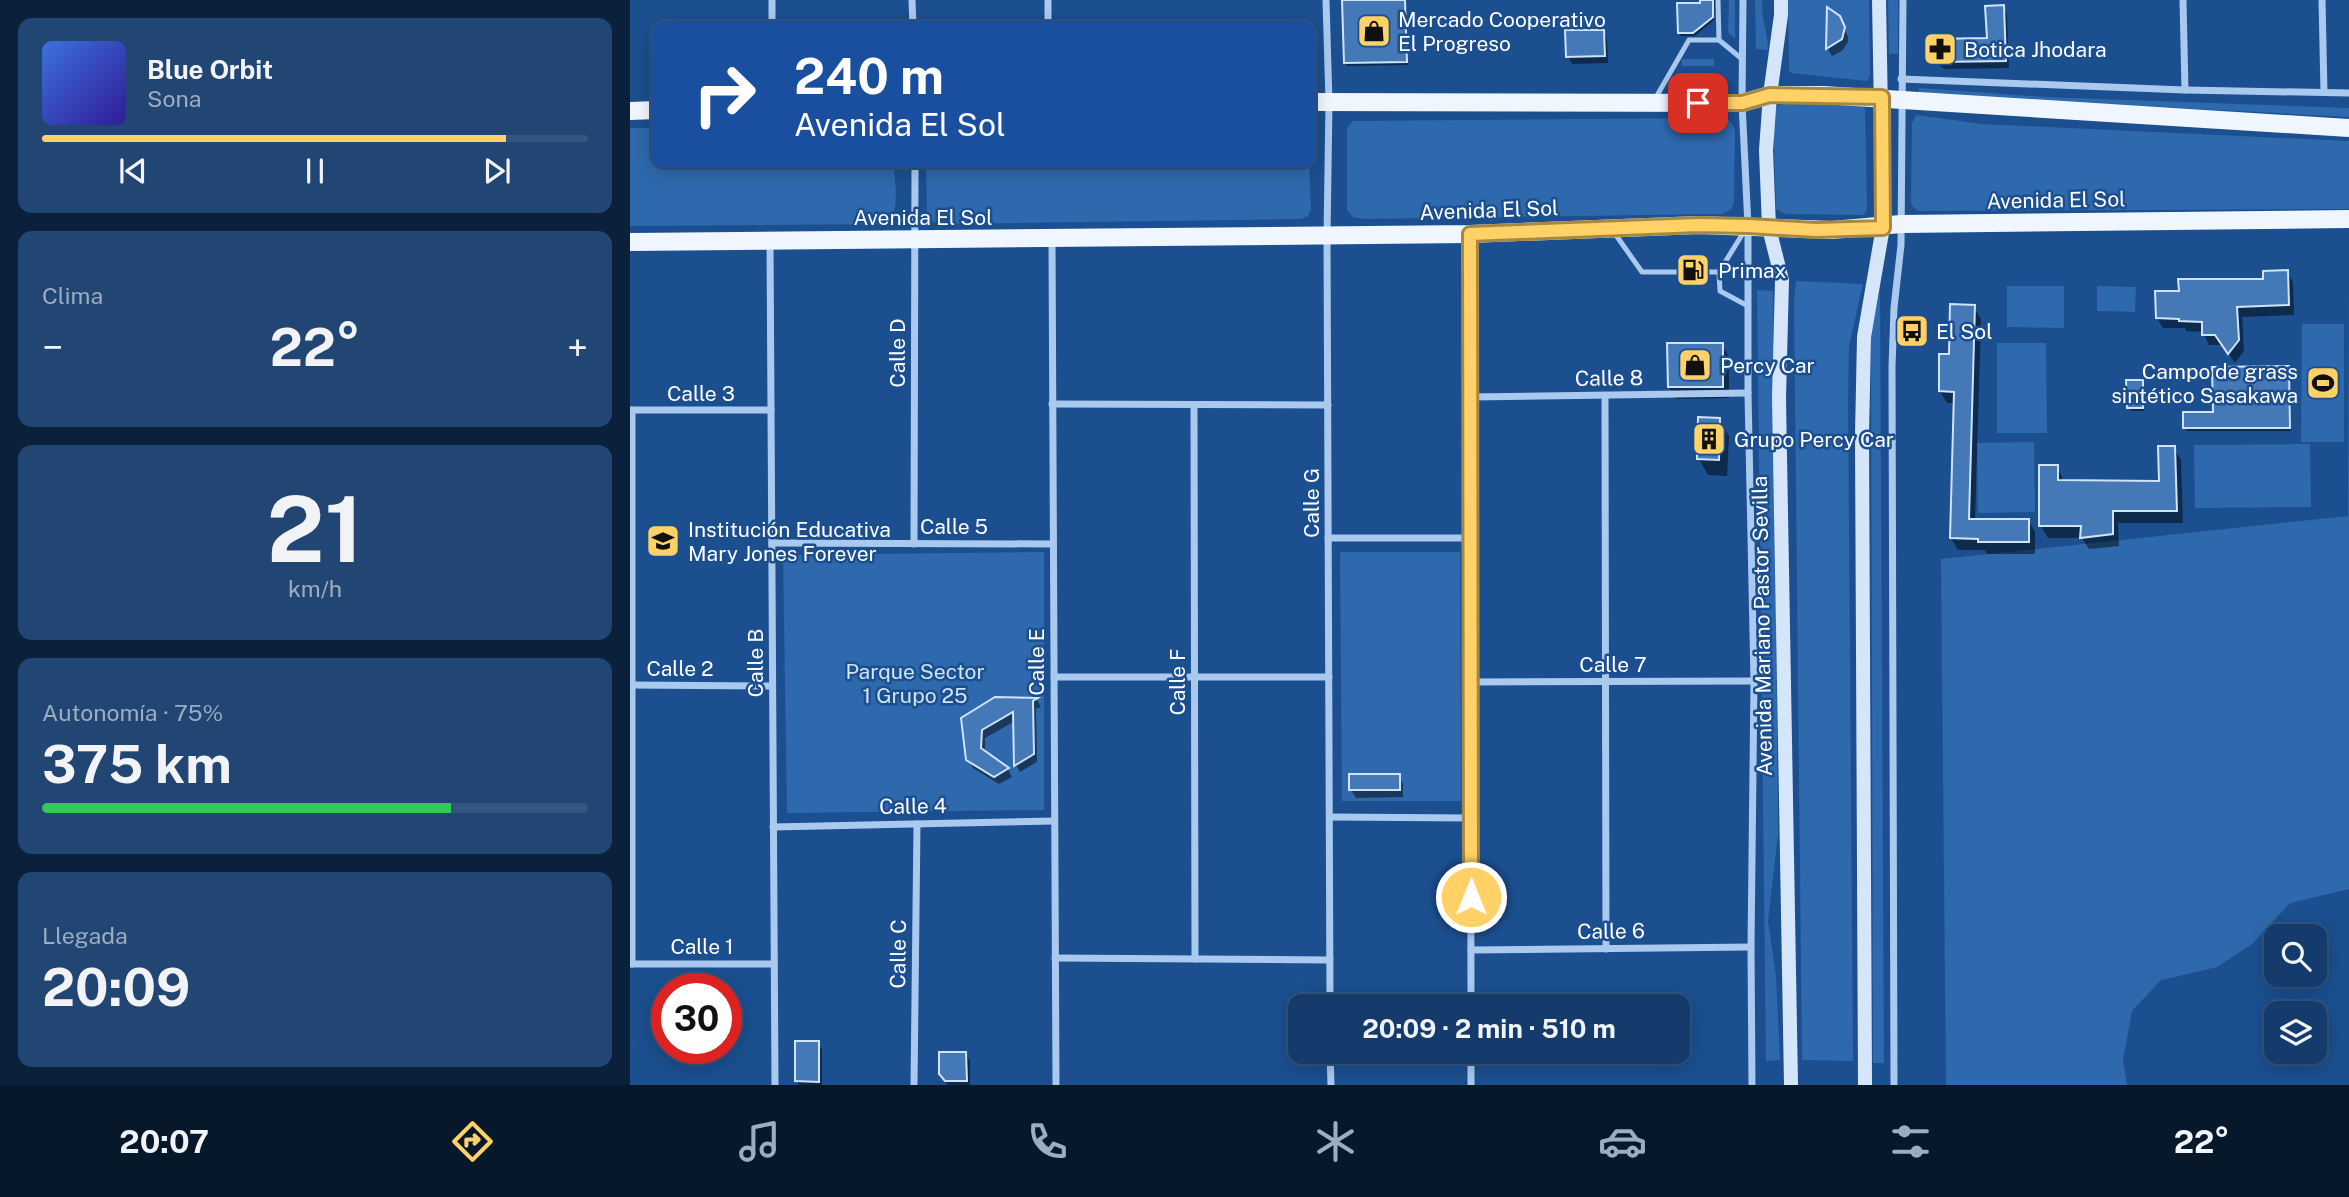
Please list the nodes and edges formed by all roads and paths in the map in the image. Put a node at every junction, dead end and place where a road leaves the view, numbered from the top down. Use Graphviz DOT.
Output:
graph roads {
  1 [pos="772,0"];
  2 [pos="912,0"];
  3 [pos="1048,0"];
  4 [pos="1326,0"];
  5 [pos="1718,0"];
  6 [pos="1743,0"];
  7 [pos="1781,0"];
  8 [pos="1879,0"];
  9 [pos="1903,0"];
  10 [pos="2183,0"];
  11 [pos="2322,0"];
  12 [pos="772,21"];
  13 [pos="913,21"];
  14 [pos="1048,21"];
  15 [pos="1719,40"];
  16 [pos="1743,60"];
  17 [pos="1901,79"];
  18 [pos="2185,90"];
  19 [pos="2324,92"];
  20 [pos="2349,93"];
  21 [pos="1770,95"];
  22 [pos="1882,97"];
  23 [pos="1901,99"];
  24 [pos="1320,102"];
  25 [pos="1653,103"];
  26 [pos="1742,103"];
  27 [pos="651,110"];
  28 [pos="630,111"];
  29 [pos="2349,128"];
  30 [pos="915,168"];
  31 [pos="2349,219"];
  32 [pos="1748,226"];
  33 [pos="1892,226"];
  34 [pos="1769,228"];
  35 [pos="1611,229"];
  36 [pos="1470,234"];
  37 [pos="1326,236"];
  38 [pos="1052,238"];
  39 [pos="915,240"];
  40 [pos="770,241"];
  41 [pos="630,242"];
  42 [pos="1719,272"];
  43 [pos="1748,306"];
  44 [pos="1748,393"];
  45 [pos="1605,396"];
  46 [pos="1471,397"];
  47 [pos="1052,404"];
  48 [pos="1194,405"];
  49 [pos="1328,405"];
  50 [pos="631,410"];
  51 [pos="771,410"];
  52 [pos="1328,538"];
  53 [pos="1471,538"];
  54 [pos="772,543"];
  55 [pos="914,544"];
  56 [pos="1053,544"];
  57 [pos="1054,677"];
  58 [pos="1195,677"];
  59 [pos="1329,677"];
  60 [pos="1605,681"];
  61 [pos="1754,681"];
  62 [pos="1471,682"];
  63 [pos="631,685"];
  64 [pos="772,686"];
  65 [pos="1330,817"];
  66 [pos="1471,818"];
  67 [pos="1054,821"];
  68 [pos="917,824"];
  69 [pos="773,827"];
  70 [pos="1751,947"];
  71 [pos="1606,949"];
  72 [pos="1471,950"];
  73 [pos="1055,958"];
  74 [pos="1195,959"];
  75 [pos="1331,960"];
  76 [pos="631,964"];
  77 [pos="774,964"];
  78 [pos="1330,994"];
  79 [pos="1471,994"];
  80 [pos="1330,1064"];
  81 [pos="1471,1064"];
  82 [pos="775,1085"];
  83 [pos="914,1085"];
  84 [pos="1056,1085"];
  85 [pos="1331,1085"];
  86 [pos="1471,1085"];
  87 [pos="1752,1085"];
  88 [pos="1791,1085"];
  89 [pos="1865,1085"];
  90 [pos="1894,1085"];
  1 -- 12 [label="street"];
  2 -- 13 [label="street"];
  3 -- 14 [label="street"];
  4 -- 24 [label="street, Calle G"];
  5 -- 15 [label="lane"];
  6 -- 16 [label="street, Avenida Mariano Pastor Sevilla"];
  7 -- 21 [label="main road, Avenida Mariano Pastor Sevilla"];
  8 -- 22 [label="main road"];
  9 -- 17 [label="street"];
  10 -- 18 [label="street"];
  11 -- 19 [label="street"];
  15 -- 16 [label="lane"];
  15 -- 25 [label="lane"];
  16 -- 26 [label="street, Avenida Mariano Pastor Sevilla"];
  17 -- 18 [label="street"];
  17 -- 23 [label="street"];
  18 -- 19 [label="street"];
  19 -- 20 [label="street"];
  21 -- 22 [label="main road"];
  21 -- 26 [label="main road"];
  21 -- 34 [label="main road, Avenida Mariano Pastor Sevilla"];
  22 -- 23 [label="main road"];
  22 -- 33 [label="main road"];
  23 -- 29 [label="main road"];
  23 -- 33 [label="street"];
  24 -- 25 [label="main road"];
  24 -- 37 [label="street, Calle G"];
  25 -- 26 [label="main road"];
  26 -- 32 [label="street, Avenida Mariano Pastor Sevilla"];
  27 -- 28 [label="main road"];
  30 -- 39 [label="street, Calle D"];
  31 -- 33 [label="main road, Avenida El Sol"];
  32 -- 34 [label="main road, Avenida El Sol"];
  32 -- 35 [label="main road, Avenida El Sol"];
  32 -- 42 [label="lane"];
  32 -- 43 [label="street, Avenida Mariano Pastor Sevilla"];
  33 -- 34 [label="main road, Avenida El Sol"];
  33 -- 89 [label="main road"];
  33 -- 90 [label="street"];
  34 -- 88 [label="main road, Avenida Mariano Pastor Sevilla"];
  35 -- 36 [label="main road, Avenida El Sol"];
  35 -- 42 [label="lane"];
  36 -- 37 [label="main road, Avenida El Sol"];
  36 -- 46 [label="street"];
  37 -- 38 [label="main road, Avenida El Sol"];
  37 -- 49 [label="street, Calle G"];
  38 -- 39 [label="main road, Avenida El Sol"];
  38 -- 47 [label="street, Calle E"];
  39 -- 40 [label="main road, Avenida El Sol"];
  39 -- 55 [label="street, Calle D"];
  40 -- 41 [label="main road, Avenida El Sol"];
  40 -- 51 [label="street, Calle B"];
  42 -- 43 [label="lane"];
  43 -- 44 [label="street, Avenida Mariano Pastor Sevilla"];
  44 -- 45 [label="street, Calle 8"];
  44 -- 61 [label="street, Avenida Mariano Pastor Sevilla"];
  45 -- 46 [label="street, Calle 8"];
  45 -- 60 [label="street"];
  46 -- 53 [label="street"];
  47 -- 48 [label="street"];
  47 -- 56 [label="street, Calle E"];
  48 -- 49 [label="street"];
  48 -- 58 [label="street, Calle F"];
  49 -- 52 [label="street, Calle G"];
  50 -- 51 [label="street, Calle 3"];
  50 -- 63 [label="street"];
  51 -- 54 [label="street, Calle B"];
  52 -- 53 [label="street"];
  52 -- 59 [label="street, Calle G"];
  53 -- 62 [label="street"];
  54 -- 55 [label="street, Calle 5"];
  54 -- 64 [label="street, Calle B"];
  55 -- 56 [label="street, Calle 5"];
  56 -- 57 [label="street, Calle E"];
  57 -- 58 [label="street"];
  57 -- 67 [label="street, Calle E"];
  58 -- 59 [label="street"];
  58 -- 74 [label="street, Calle F"];
  59 -- 65 [label="street, Calle G"];
  60 -- 61 [label="street, Calle 7"];
  60 -- 62 [label="street, Calle 7"];
  60 -- 71 [label="street"];
  61 -- 70 [label="street, Avenida Mariano Pastor Sevilla"];
  62 -- 66 [label="street"];
  63 -- 64 [label="street, Calle 2"];
  63 -- 76 [label="street"];
  64 -- 69 [label="street, Calle B"];
  65 -- 66 [label="street"];
  65 -- 75 [label="street, Calle G"];
  66 -- 72 [label="street"];
  67 -- 68 [label="street, Calle 4"];
  67 -- 73 [label="street, Calle E"];
  68 -- 69 [label="street, Calle 4"];
  68 -- 83 [label="street, Calle C"];
  69 -- 77 [label="street, Calle B"];
  70 -- 71 [label="street, Calle 6"];
  70 -- 87 [label="street, Avenida Mariano Pastor Sevilla"];
  71 -- 72 [label="street, Calle 6"];
  72 -- 79 [label="street"];
  73 -- 74 [label="street"];
  73 -- 84 [label="street, Calle E"];
  74 -- 75 [label="street"];
  75 -- 78 [label="street, Calle G"];
  76 -- 77 [label="street, Calle 1"];
  77 -- 82 [label="street, Calle B"];
  80 -- 85 [label="street"];
  81 -- 86 [label="street"];
}
